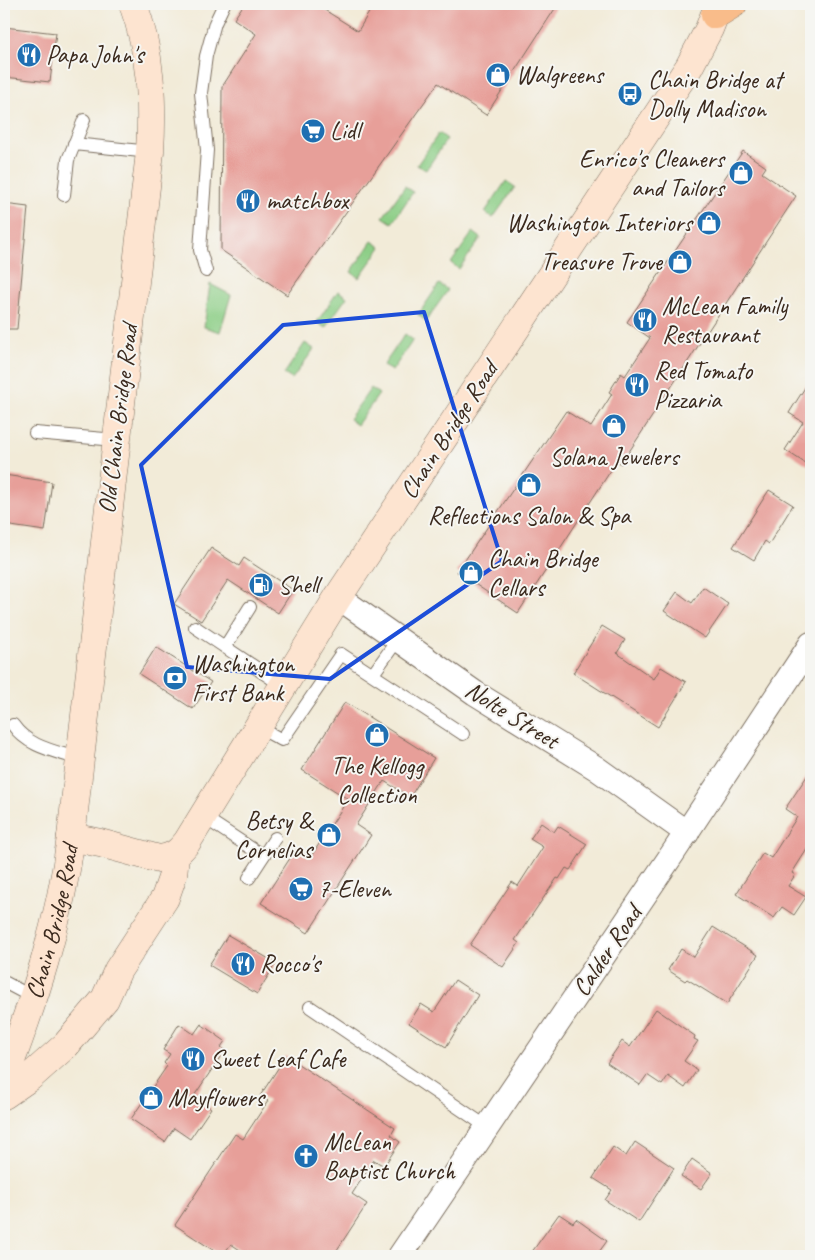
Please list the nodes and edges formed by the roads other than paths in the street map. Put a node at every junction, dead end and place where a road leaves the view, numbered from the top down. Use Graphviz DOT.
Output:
graph roads {
  1 [pos="133,4"];
  2 [pos="224,4"];
  3 [pos="723,7"];
  4 [pos="84,120"];
  5 [pos="74,144"];
  6 [pos="150,152"];
  7 [pos="64,195"];
  8 [pos="206,272"];
  9 [pos="35,433"];
  10 [pos="116,440"];
  11 [pos="338,598"];
  12 [pos="250,607"];
  13 [pos="195,627"];
  14 [pos="398,639"];
  15 [pos="811,644"];
  16 [pos="225,647"];
  17 [pos="373,674"];
  18 [pos="283,686"];
  19 [pos="13,725"];
  20 [pos="258,727"];
  21 [pos="463,734"];
  22 [pos="79,759"];
  23 [pos="202,816"];
  24 [pos="687,833"];
  25 [pos="71,836"];
  26 [pos="275,838"];
  27 [pos="175,855"];
  28 [pos="263,856"];
  29 [pos="249,878"];
  30 [pos="4,982"];
  31 [pos="34,998"];
  32 [pos="310,1007"];
  33 [pos="6,1069"];
  34 [pos="4,1095"];
  35 [pos="487,1127"];
  36 [pos="400,1256"];
  1 -- 6 [label="street, Old Chain Bridge Road"];
  2 -- 8 [label="lane"];
  3 -- 11 [label="street, Chain Bridge Road"];
  4 -- 5 [label="lane"];
  5 -- 6 [label="lane"];
  5 -- 7 [label="lane"];
  6 -- 10 [label="street, Old Chain Bridge Road"];
  9 -- 10 [label="lane"];
  10 -- 22 [label="street, Old Chain Bridge Road"];
  11 -- 14 [label="street, Nolte Street"];
  11 -- 18 [label="street, Chain Bridge Road"];
  12 -- 16 [label="lane"];
  13 -- 16 [label="lane"];
  14 -- 17 [label="lane"];
  14 -- 24 [label="street, Nolte Street"];
  15 -- 24 [label="street, Calder Road"];
  16 -- 18 [label="lane"];
  17 -- 20 [label="lane"];
  17 -- 21 [label="lane"];
  18 -- 20 [label="street, Chain Bridge Road"];
  19 -- 22 [label="lane"];
  20 -- 23 [label="street, Chain Bridge Road"];
  22 -- 25 [label="street, Old Chain Bridge Road"];
  23 -- 27 [label="street, Chain Bridge Road"];
  23 -- 28 [label="lane"];
  24 -- 35 [label="street, Calder Road"];
  25 -- 27 [label="street, Chain Bridge Road"];
  25 -- 31 [label="street, Chain Bridge Road"];
  26 -- 28 [label="lane"];
  27 -- 34 [label="street"];
  28 -- 29 [label="lane"];
  30 -- 31 [label="lane"];
  31 -- 33 [label="street, Chain Bridge Road"];
  32 -- 35 [label="lane"];
  35 -- 36 [label="street, Calder Road"];
}
